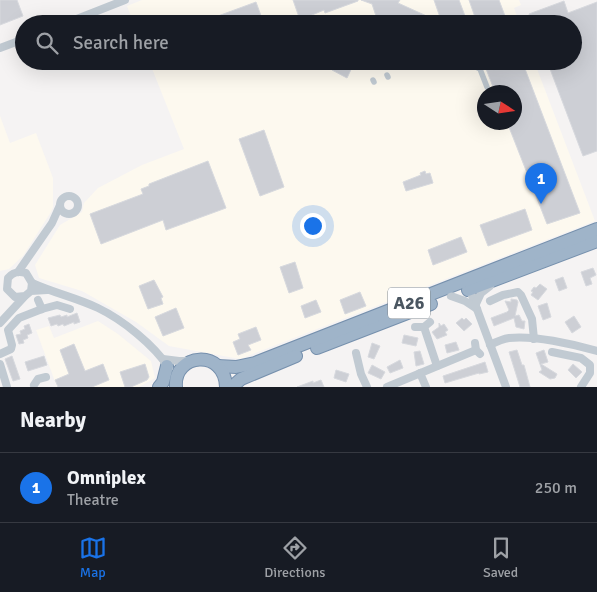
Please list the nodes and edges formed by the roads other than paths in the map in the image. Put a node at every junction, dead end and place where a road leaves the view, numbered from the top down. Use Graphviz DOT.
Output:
graph roads {
  1 [pos="125,0"];
  2 [pos="87,15"];
  3 [pos="15,42"];
  4 [pos="0,48"];
  5 [pos="480,70"];
  6 [pos="486,85"];
  7 [pos="60,206"];
  8 [pos="66,214"];
  9 [pos="52,223"];
  10 [pos="597,229"];
  11 [pos="597,241"];
  12 [pos="31,254"];
  13 [pos="18,272"];
  14 [pos="504,276"];
  15 [pos="4,279"];
  16 [pos="0,284"];
  17 [pos="468,285"];
  18 [pos="29,286"];
  19 [pos="9,292"];
  20 [pos="451,296"];
  21 [pos="498,297"];
  22 [pos="38,300"];
  23 [pos="490,301"];
  24 [pos="501,306"];
  25 [pos="476,308"];
  26 [pos="42,309"];
  27 [pos="70,309"];
  28 [pos="11,310"];
  29 [pos="0,323"];
  30 [pos="423,325"];
  31 [pos="534,339"];
  32 [pos="490,344"];
  33 [pos="477,349"];
  34 [pos="597,351"];
  35 [pos="356,352"];
  36 [pos="0,354"];
  37 [pos="190,361"];
  38 [pos="165,362"];
  39 [pos="358,362"];
  40 [pos="560,363"];
  41 [pos="0,364"];
  42 [pos="349,364"];
  43 [pos="218,366"];
  44 [pos="437,366"];
  45 [pos="420,373"];
  46 [pos="46,376"];
  47 [pos="175,384"];
  48 [pos="33,386"];
  49 [pos="7,387"];
  50 [pos="159,387"];
  51 [pos="226,387"];
  52 [pos="232,387"];
  53 [pos="367,387"];
  54 [pos="388,387"];
  55 [pos="426,387"];
  56 [pos="506,387"];
  57 [pos="581,387"];
  1 -- 2 [label="street"];
  3 -- 4 [label="street"];
  5 -- 6 [label="street"];
  7 -- 8 [label="street"];
  7 -- 8 [label="street"];
  7 -- 9 [label="street"];
  8 -- 9 [label="street"];
  9 -- 12 [label="street"];
  10 -- 17 [label="highway, A26"];
  11 -- 14 [label="highway, A26"];
  12 -- 13 [label="street"];
  12 -- 18 [label="street"];
  13 -- 15 [label="street"];
  13 -- 18 [label="street"];
  14 -- 17 [label="highway, A26"];
  14 -- 25 [label="street"];
  15 -- 19 [label="street"];
  16 -- 19 [label="street"];
  17 -- 20 [label="highway, A26"];
  17 -- 25 [label="street"];
  17 -- 43 [label="highway, A26"];
  18 -- 19 [label="street"];
  18 -- 28 [label="street"];
  18 -- 38 [label="street"];
  19 -- 28 [label="street"];
  20 -- 25 [label="street"];
  20 -- 52 [label="highway, A26"];
  21 -- 23 [label="street"];
  21 -- 24 [label="street"];
  21 -- 31 [label="street"];
  22 -- 26 [label="street"];
  25 -- 32 [label="street"];
  26 -- 27 [label="street"];
  26 -- 36 [label="street"];
  28 -- 29 [label="street"];
  30 -- 44 [label="street"];
  31 -- 32 [label="street"];
  31 -- 34 [label="street"];
  32 -- 56 [label="street"];
  33 -- 44 [label="street"];
  35 -- 39 [label="street"];
  37 -- 38 [label="street"];
  37 -- 43 [label="highway, A26"];
  37 -- 47 [label="highway"];
  38 -- 47 [label="street"];
  38 -- 50 [label="highway"];
  39 -- 42 [label="street"];
  39 -- 53 [label="street"];
  40 -- 57 [label="street"];
  41 -- 49 [label="street"];
  43 -- 51 [label="highway"];
  44 -- 45 [label="street"];
  45 -- 54 [label="street"];
  45 -- 55 [label="street"];
  46 -- 48 [label="street"];
}
